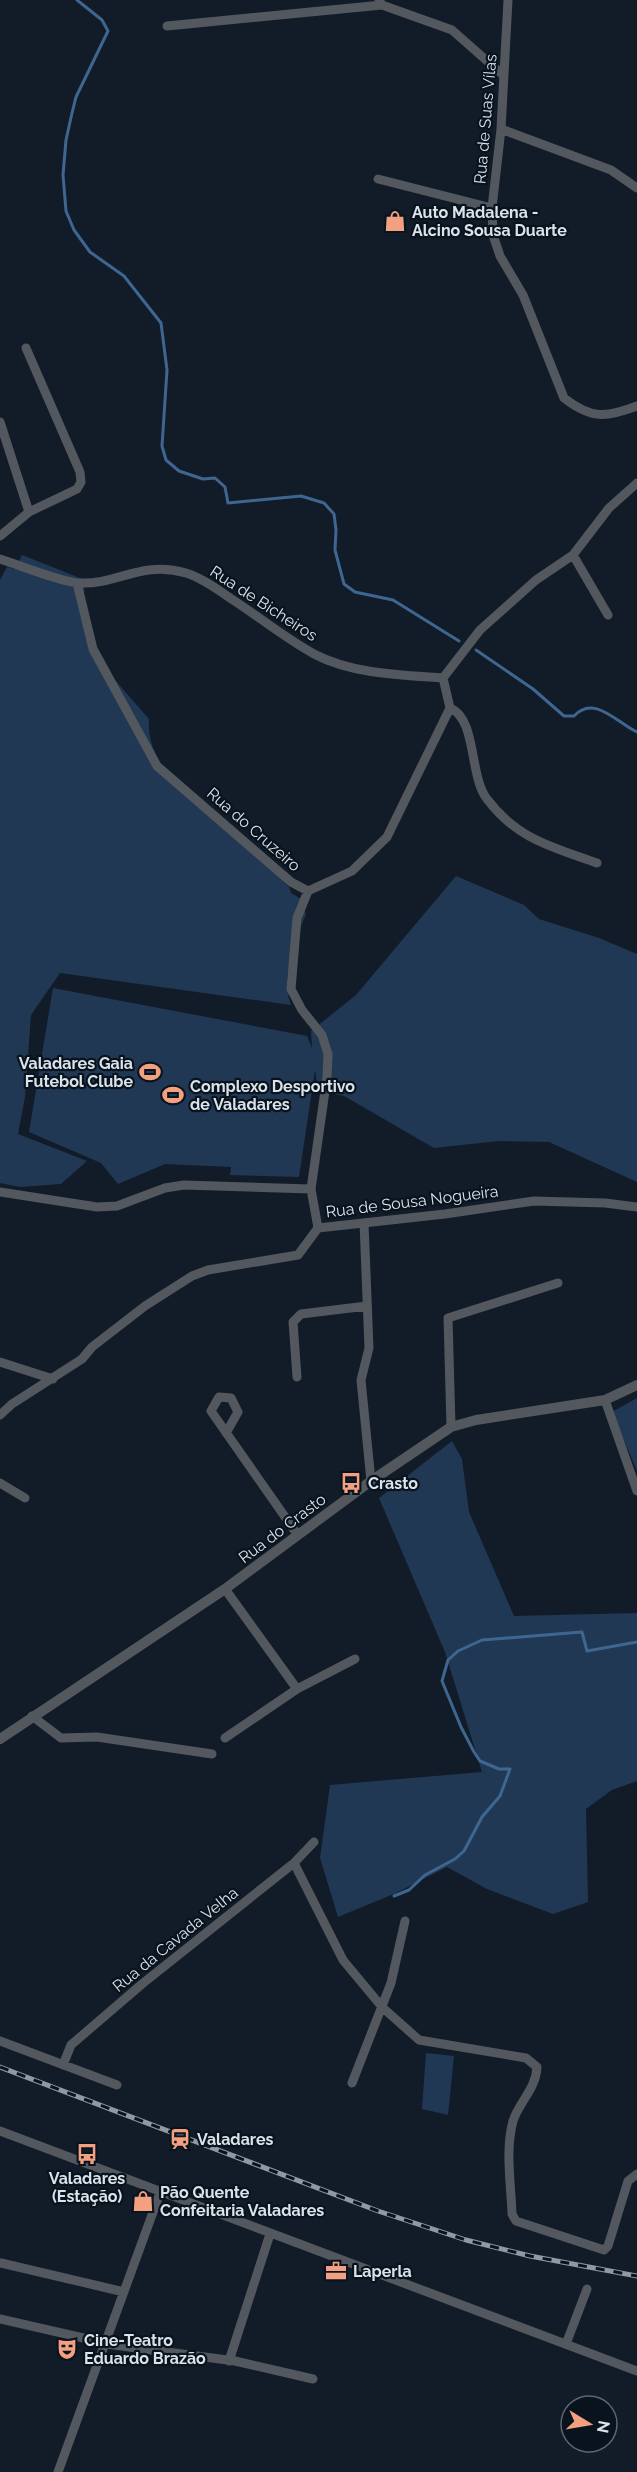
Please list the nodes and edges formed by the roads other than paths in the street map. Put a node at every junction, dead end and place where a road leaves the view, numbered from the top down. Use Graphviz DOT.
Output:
graph roads {
  1 [pos="508,0"];
  2 [pos="381,2"];
  3 [pos="167,26"];
  4 [pos="504,76"];
  5 [pos="501,129"];
  6 [pos="378,179"];
  7 [pos="637,188"];
  8 [pos="492,208"];
  9 [pos="26,348"];
  10 [pos="637,406"];
  11 [pos="0,422"];
  12 [pos="637,483"];
  13 [pos="29,512"];
  14 [pos="0,536"];
  15 [pos="573,555"];
  16 [pos="0,559"];
  17 [pos="77,583"];
  18 [pos="608,615"];
  19 [pos="443,678"];
  20 [pos="450,708"];
  21 [pos="597,863"];
  22 [pos="308,891"];
  23 [pos="311,1189"];
  24 [pos="0,1192"];
  25 [pos="637,1208"];
  26 [pos="364,1223"];
  27 [pos="318,1228"];
  28 [pos="558,1283"];
  29 [pos="367,1306"];
  30 [pos="0,1362"];
  31 [pos="297,1377"];
  32 [pos="53,1379"];
  33 [pos="637,1385"];
  34 [pos="605,1400"];
  35 [pos="0,1415"];
  36 [pos="451,1427"];
  37 [pos="226,1433"];
  38 [pos="371,1481"];
  39 [pos="0,1483"];
  40 [pos="637,1491"];
  41 [pos="25,1498"];
  42 [pos="297,1534"];
  43 [pos="225,1589"];
  44 [pos="355,1659"];
  45 [pos="297,1689"];
  46 [pos="32,1716"];
  47 [pos="225,1738"];
  48 [pos="0,1739"];
  49 [pos="212,1754"];
  50 [pos="314,1842"];
  51 [pos="294,1863"];
  52 [pos="405,1921"];
  53 [pos="382,2007"];
  54 [pos="0,2041"];
  55 [pos="63,2065"];
  56 [pos="352,2083"];
  57 [pos="117,2085"];
  58 [pos="0,2131"];
  59 [pos="637,2174"];
  60 [pos="160,2193"];
  61 [pos="270,2234"];
  62 [pos="1,2263"];
  63 [pos="587,2289"];
  64 [pos="124,2292"];
  65 [pos="0,2319"];
  66 [pos="106,2343"];
  67 [pos="566,2344"];
  68 [pos="229,2361"];
  69 [pos="637,2371"];
  70 [pos="313,2379"];
  71 [pos="58,2472"];
  1 -- 4 [label="street, Rua de Suas Vílas"];
  2 -- 3 [label="street"];
  2 -- 4 [label="street"];
  4 -- 5 [label="street, Rua de Suas Vílas"];
  5 -- 7 [label="street"];
  5 -- 8 [label="street, Rua de Suas Vílas"];
  6 -- 8 [label="street"];
  8 -- 10 [label="street, Rua de Suas Vílas"];
  9 -- 13 [label="street"];
  11 -- 13 [label="street"];
  12 -- 15 [label="street"];
  13 -- 14 [label="street"];
  15 -- 18 [label="street"];
  15 -- 19 [label="street"];
  16 -- 17 [label="street, Rua de Bicheiros"];
  17 -- 19 [label="street, Rua de Bicheiros"];
  17 -- 22 [label="street, Rua do Cruzeiro"];
  19 -- 20 [label="street"];
  20 -- 21 [label="street"];
  20 -- 22 [label="street, Rua do Cruzeiro"];
  22 -- 23 [label="street"];
  23 -- 24 [label="street"];
  23 -- 27 [label="street"];
  25 -- 26 [label="street, Rua de Sousa Nogueira"];
  26 -- 27 [label="street, Rua de Sousa Nogueira"];
  26 -- 29 [label="street"];
  27 -- 32 [label="street, Rua de Sousa Nogueira"];
  28 -- 36 [label="street"];
  29 -- 31 [label="street"];
  29 -- 38 [label="street"];
  30 -- 32 [label="street"];
  32 -- 35 [label="street, Rua de Sousa Nogueira"];
  33 -- 34 [label="street, Rua do Crasto"];
  34 -- 36 [label="street, Rua do Crasto"];
  34 -- 40 [label="street"];
  36 -- 38 [label="street, Rua do Crasto"];
  37 -- 42 [label="street"];
  38 -- 42 [label="street, Rua do Crasto"];
  39 -- 41 [label="street"];
  42 -- 43 [label="street, Rua do Crasto"];
  43 -- 45 [label="street"];
  43 -- 46 [label="street, Rua do Crasto"];
  44 -- 45 [label="street"];
  45 -- 47 [label="street"];
  46 -- 48 [label="street, Rua do Crasto"];
  46 -- 49 [label="street"];
  50 -- 51 [label="street, Rua da Cavada Velha"];
  51 -- 53 [label="street"];
  51 -- 55 [label="street, Rua da Cavada Velha"];
  52 -- 53 [label="street"];
  53 -- 56 [label="street"];
  53 -- 59 [label="street"];
  54 -- 55 [label="street"];
  55 -- 57 [label="street"];
  58 -- 60 [label="street"];
  60 -- 61 [label="street"];
  60 -- 64 [label="street"];
  61 -- 67 [label="street"];
  61 -- 68 [label="street"];
  62 -- 64 [label="street"];
  63 -- 67 [label="street"];
  64 -- 66 [label="street"];
  65 -- 66 [label="street"];
  66 -- 68 [label="street"];
  66 -- 71 [label="street"];
  67 -- 69 [label="street"];
  68 -- 70 [label="street"];
}
